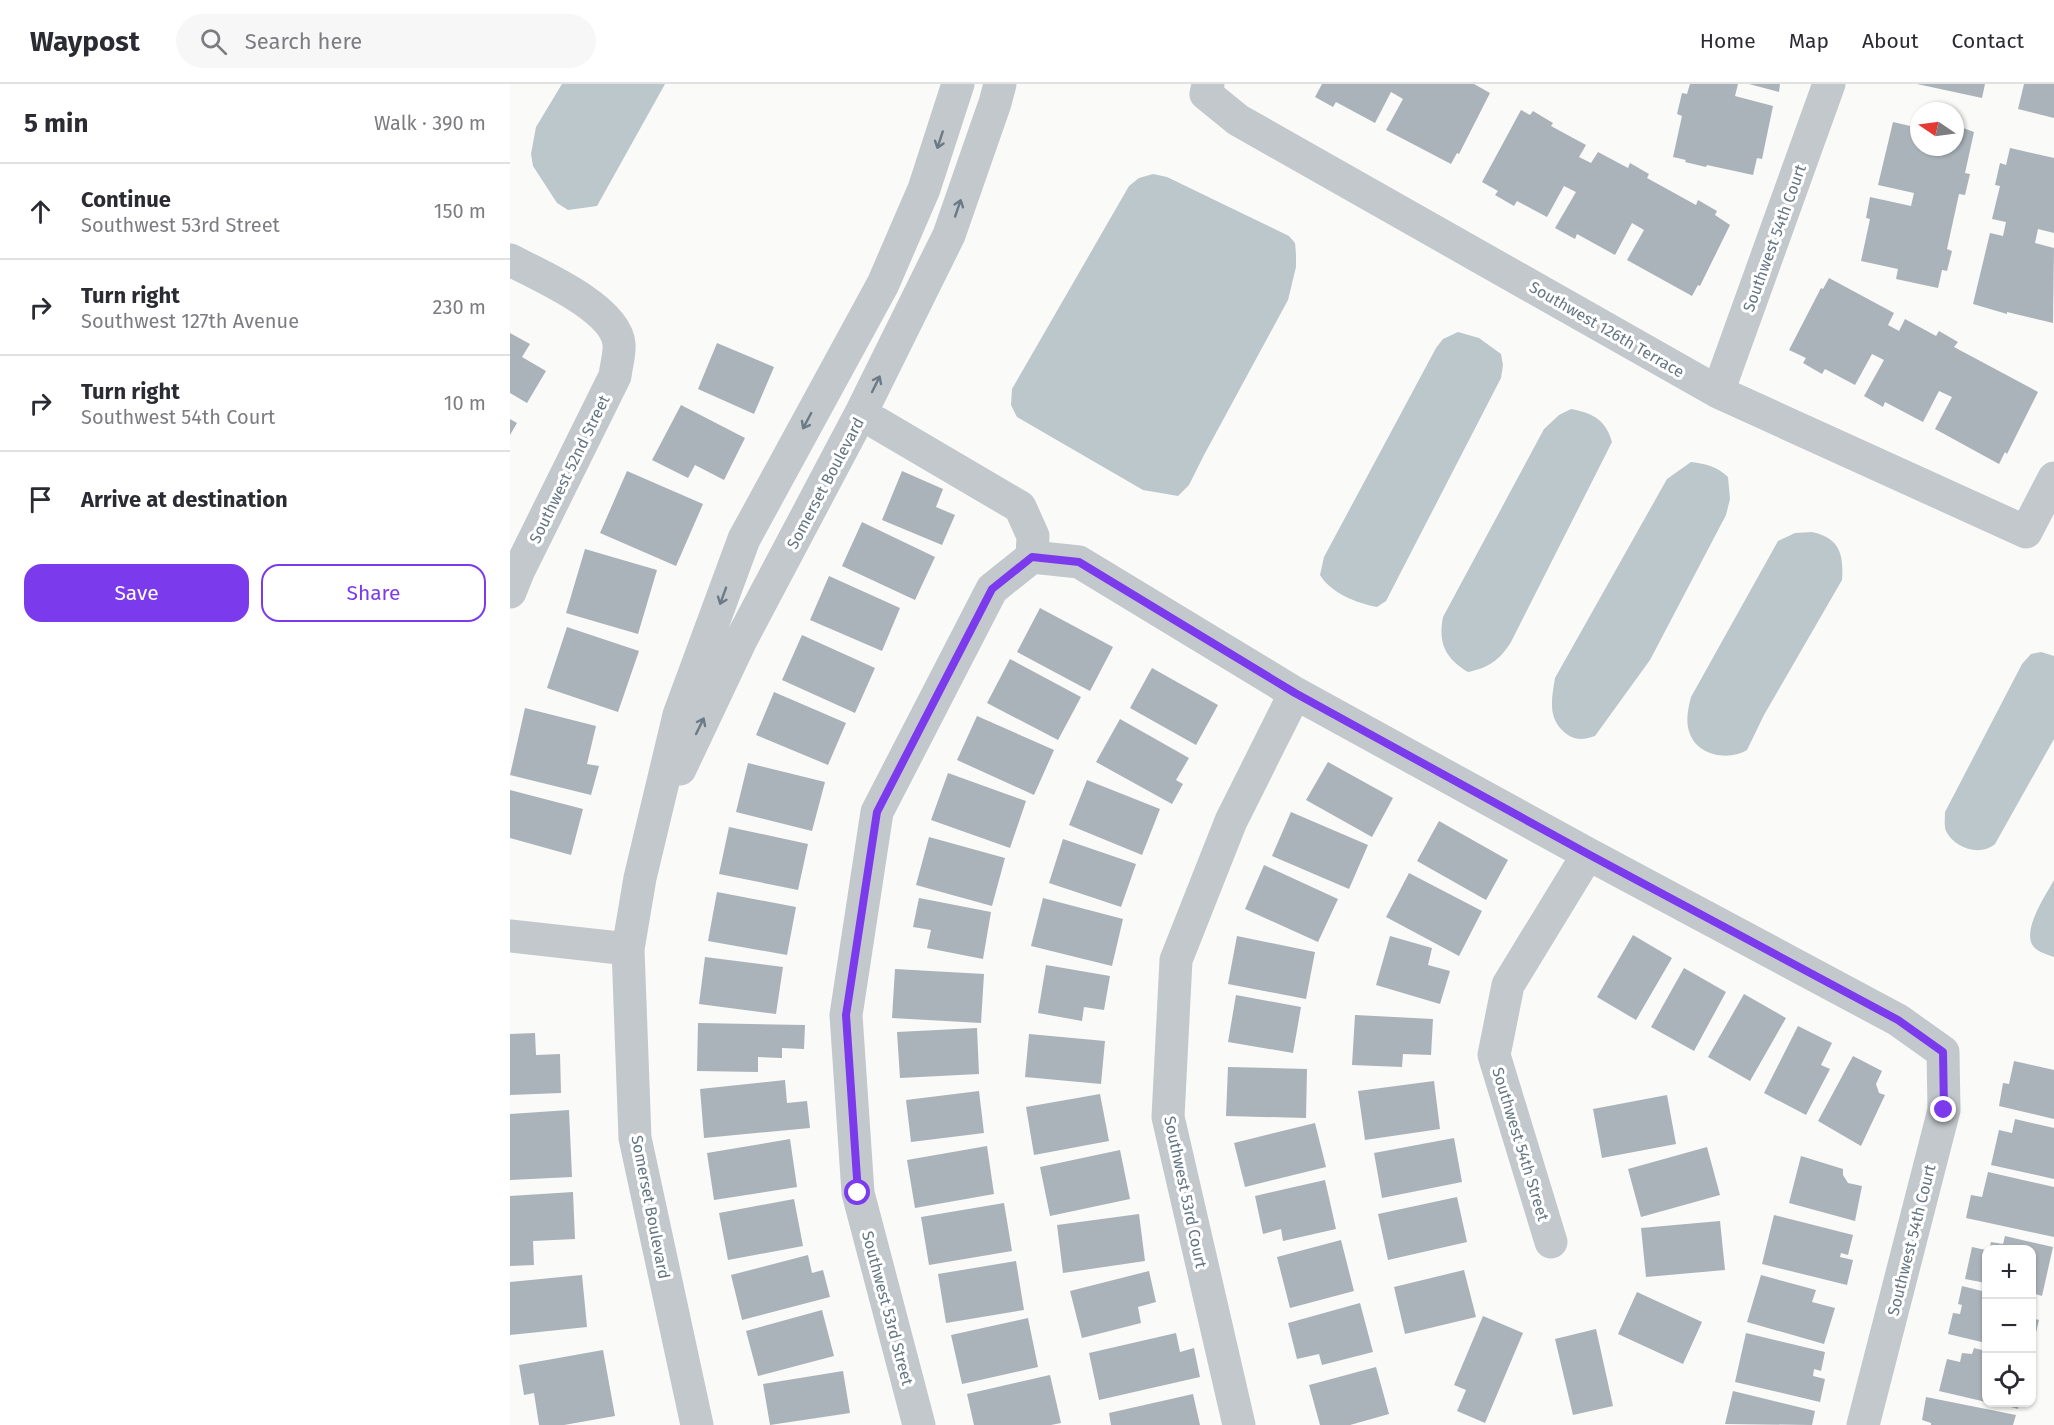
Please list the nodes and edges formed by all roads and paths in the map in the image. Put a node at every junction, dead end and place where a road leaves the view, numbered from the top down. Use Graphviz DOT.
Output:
graph roads {
  1 [pos="958,84"];
  2 [pos="1000,84"];
  3 [pos="1829,84"];
  4 [pos="1207,89"];
  5 [pos="510,260"];
  6 [pos="1718,392"];
  7 [pos="877,423"];
  8 [pos="2054,478"];
  9 [pos="1032,557"];
  10 [pos="510,592"];
  11 [pos="1295,693"];
  12 [pos="1588,854"];
  13 [pos="640,878"];
  14 [pos="510,936"];
  15 [pos="628,949"];
  16 [pos="1551,1242"];
  17 [pos="697,1425"];
  18 [pos="919,1425"];
  19 [pos="1239,1425"];
  20 [pos="1863,1425"];
  1 -- 13 [label="street, Somerset Boulevard, one-way"];
  13 -- 2 [label="street, Somerset Boulevard, one-way"];
  3 -- 6 [label="street, Southwest 54th Court"];
  4 -- 6 [label="street, Southwest 126th Terrace"];
  5 -- 10 [label="street, Southwest 52nd Street"];
  6 -- 8 [label="street, Southwest 126th Terrace"];
  7 -- 9 [label="street"];
  9 -- 11 [label="street"];
  9 -- 18 [label="street, Southwest 53rd Street"];
  11 -- 12 [label="street"];
  11 -- 19 [label="street, Southwest 53rd Court"];
  12 -- 16 [label="street, Southwest 54th Street"];
  12 -- 20 [label="street, Southwest 54th Court"];
  13 -- 15 [label="street, Somerset Boulevard"];
  14 -- 15 [label="street"];
  15 -- 17 [label="street, Somerset Boulevard"];
}
